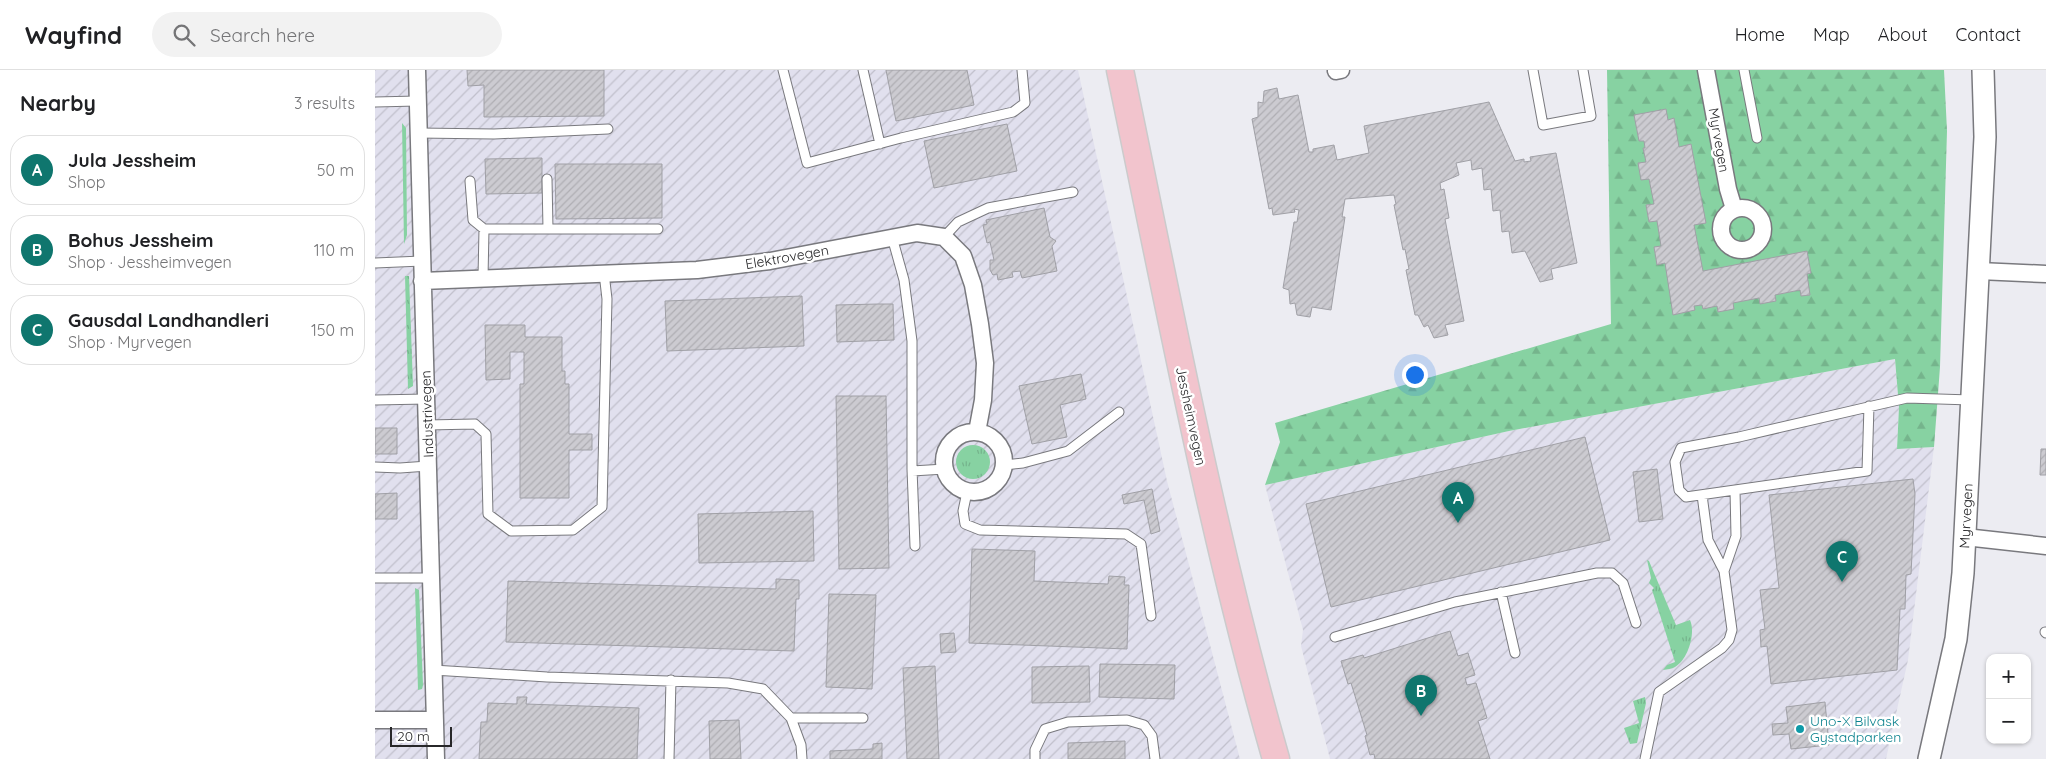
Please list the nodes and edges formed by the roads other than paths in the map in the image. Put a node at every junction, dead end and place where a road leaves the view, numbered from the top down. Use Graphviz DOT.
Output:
graph roads {
  1 [pos="417,70"];
  2 [pos="783,70"];
  3 [pos="863,70"];
  4 [pos="1022,70"];
  5 [pos="1120,70"];
  6 [pos="1533,70"];
  7 [pos="1583,70"];
  8 [pos="1706,70"];
  9 [pos="1744,70"];
  10 [pos="1983,70"];
  11 [pos="417,101"];
  12 [pos="375,102"];
  13 [pos="608,128"];
  14 [pos="418,133"];
  15 [pos="1757,138"];
  16 [pos="880,144"];
  17 [pos="547,179"];
  18 [pos="470,181"];
  19 [pos="1073,192"];
  20 [pos="1734,209"];
  21 [pos="484,229"];
  22 [pos="548,229"];
  23 [pos="658,229"];
  24 [pos="892,237"];
  25 [pos="943,237"];
  26 [pos="422,262"];
  27 [pos="375,263"];
  28 [pos="1979,271"];
  29 [pos="604,273"];
  30 [pos="2046,274"];
  31 [pos="483,278"];
  32 [pos="422,281"];
  33 [pos="426,399"];
  34 [pos="375,400"];
  35 [pos="1973,400"];
  36 [pos="1869,406"];
  37 [pos="1119,412"];
  38 [pos="427,425"];
  39 [pos="977,432"];
  40 [pos="1005,465"];
  41 [pos="428,466"];
  42 [pos="375,467"];
  43 [pos="945,469"];
  44 [pos="912,471"];
  45 [pos="1735,490"];
  46 [pos="967,492"];
  47 [pos="1702,495"];
  48 [pos="1965,537"];
  49 [pos="915,546"];
  50 [pos="2046,546"];
  51 [pos="1724,571"];
  52 [pos="375,578"];
  53 [pos="431,578"];
  54 [pos="1501,592"];
  55 [pos="1151,616"];
  56 [pos="1636,623"];
  57 [pos="1335,637"];
  58 [pos="1515,653"];
  59 [pos="433,670"];
  60 [pos="671,680"];
  61 [pos="791,718"];
  62 [pos="863,718"];
  63 [pos="375,720"];
  64 [pos="435,720"];
  65 [pos="435,759"];
  66 [pos="669,759"];
  67 [pos="801,759"];
  68 [pos="1035,759"];
  69 [pos="1155,759"];
  70 [pos="1276,759"];
  71 [pos="1645,759"];
  72 [pos="1929,759"];
  1 -- 11 [label="street, Industrivegen"];
  2 -- 16 [label="lane"];
  3 -- 16 [label="lane"];
  4 -- 16 [label="lane"];
  5 -- 70 [label="main road, Jessheimvegen"];
  6 -- 7 [label="lane"];
  8 -- 20 [label="street, Myrvegen"];
  9 -- 15 [label="lane"];
  10 -- 28 [label="street, Myrvegen"];
  11 -- 12 [label="lane"];
  11 -- 14 [label="street, Industrivegen"];
  13 -- 14 [label="lane"];
  14 -- 26 [label="street, Industrivegen"];
  17 -- 22 [label="lane"];
  18 -- 21 [label="lane"];
  19 -- 25 [label="lane"];
  21 -- 22 [label="lane"];
  21 -- 31 [label="lane"];
  22 -- 23 [label="lane"];
  24 -- 25 [label="street, Elektrovegen"];
  24 -- 29 [label="street, Elektrovegen"];
  24 -- 44 [label="lane"];
  25 -- 39 [label="street"];
  26 -- 27 [label="lane"];
  26 -- 32 [label="street, Industrivegen"];
  28 -- 30 [label="street"];
  28 -- 35 [label="street, Myrvegen"];
  29 -- 31 [label="street, Elektrovegen"];
  29 -- 38 [label="lane"];
  31 -- 32 [label="street, Elektrovegen"];
  32 -- 33 [label="street, Industrivegen"];
  33 -- 34 [label="lane"];
  33 -- 38 [label="street, Industrivegen"];
  35 -- 36 [label="lane"];
  35 -- 48 [label="street, Myrvegen"];
  36 -- 45 [label="lane"];
  36 -- 47 [label="lane"];
  37 -- 40 [label="lane"];
  38 -- 41 [label="street, Industrivegen"];
  39 -- 40 [label="street"];
  39 -- 43 [label="street"];
  40 -- 46 [label="street"];
  41 -- 42 [label="lane"];
  41 -- 53 [label="street, Industrivegen"];
  43 -- 44 [label="lane"];
  43 -- 46 [label="street"];
  44 -- 49 [label="lane"];
  45 -- 47 [label="lane"];
  45 -- 51 [label="lane"];
  46 -- 55 [label="lane"];
  47 -- 51 [label="lane"];
  48 -- 50 [label="street"];
  48 -- 72 [label="street, Myrvegen"];
  51 -- 71 [label="lane"];
  52 -- 53 [label="lane"];
  53 -- 59 [label="street, Industrivegen"];
  54 -- 56 [label="lane"];
  54 -- 57 [label="lane"];
  54 -- 58 [label="lane"];
  59 -- 60 [label="lane"];
  59 -- 64 [label="street, Industrivegen"];
  60 -- 61 [label="lane"];
  60 -- 66 [label="lane"];
  61 -- 62 [label="lane"];
  61 -- 67 [label="lane"];
  63 -- 64 [label="street"];
  64 -- 65 [label="street, Industrivegen"];
  68 -- 69 [label="lane"];
}
